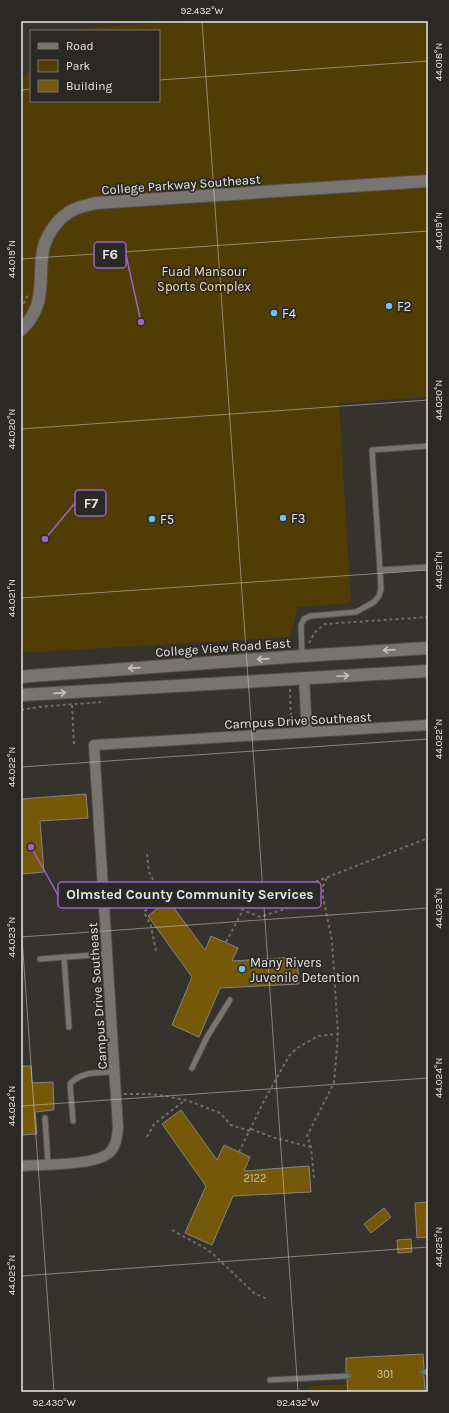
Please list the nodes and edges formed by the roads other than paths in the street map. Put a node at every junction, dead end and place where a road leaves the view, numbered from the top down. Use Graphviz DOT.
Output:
graph roads {
  1 [pos="428,181"];
  2 [pos="21,330"];
  3 [pos="428,446"];
  4 [pos="428,567"];
  5 [pos="380,570"];
  6 [pos="428,648"];
  7 [pos="302,650"];
  8 [pos="428,671"];
  9 [pos="21,677"];
  10 [pos="304,678"];
  11 [pos="21,696"];
  12 [pos="428,725"];
  13 [pos="307,732"];
  14 [pos="107,954"];
  15 [pos="64,958"];
  16 [pos="40,959"];
  17 [pos="230,1000"];
  18 [pos="69,1027"];
  19 [pos="192,1068"];
  20 [pos="115,1072"];
  21 [pos="44,1118"];
  22 [pos="73,1122"];
  23 [pos="48,1164"];
  24 [pos="21,1166"];
  25 [pos="347,1376"];
  26 [pos="270,1380"];
  1 -- 2 [label="main road, College Parkway Southeast"];
  3 -- 5 [label="lane"];
  4 -- 5 [label="lane"];
  5 -- 7 [label="lane"];
  6 -- 7 [label="main road, College View Road East, one-way"];
  7 -- 9 [label="main road, College View Road East, one-way"];
  10 -- 8 [label="main road, one-way"];
  11 -- 10 [label="main road, one-way"];
  10 -- 13 [label="street"];
  12 -- 13 [label="street, Campus Drive Southeast"];
  13 -- 14 [label="street, Campus Drive Southeast"];
  14 -- 15 [label="lane"];
  14 -- 20 [label="street, Campus Drive Southeast"];
  15 -- 16 [label="lane"];
  15 -- 18 [label="lane"];
  17 -- 19 [label="lane"];
  20 -- 22 [label="lane"];
  20 -- 23 [label="street, Campus Drive Southeast"];
  21 -- 23 [label="lane"];
  23 -- 24 [label="street, Campus Drive Southeast"];
  25 -- 26 [label="lane"];
}
